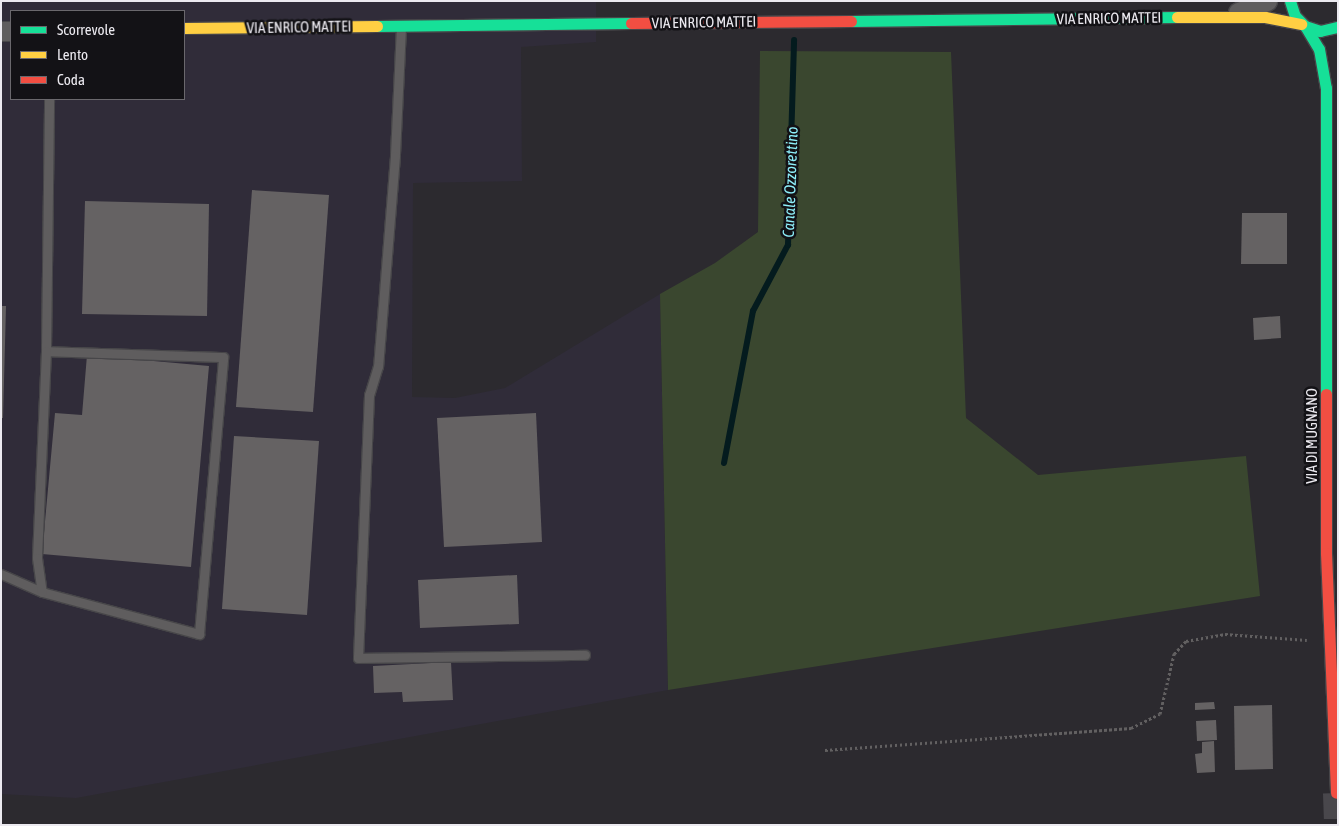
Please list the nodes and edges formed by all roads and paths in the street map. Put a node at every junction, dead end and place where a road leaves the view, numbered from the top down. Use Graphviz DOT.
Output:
graph roads {
  1 [pos="1267,1"];
  2 [pos="1290,1"];
  3 [pos="1224,17"];
  4 [pos="1303,25"];
  5 [pos="401,26"];
  6 [pos="185,28"];
  7 [pos="1336,28"];
  8 [pos="1325,78"];
  9 [pos="49,100"];
  10 [pos="1332,108"];
  11 [pos="1333,349"];
  12 [pos="46,351"];
  13 [pos="1327,446"];
  14 [pos="1338,456"];
  15 [pos="1,574"];
  16 [pos="42,592"];
  17 [pos="1307,640"];
  18 [pos="585,655"];
  19 [pos="825,750"];
  20 [pos="1336,793"];
  1 -- 3 [label="street, VIA ENRICO MATTEI"];
  2 -- 4 [label="street, VIA DI MUGNANO"];
  3 -- 4 [label="street, VIA ENRICO MATTEI"];
  3 -- 5 [label="street, VIA ENRICO MATTEI"];
  4 -- 7 [label="street, VIA ENRICO MATTEI"];
  4 -- 8 [label="street, VIA DI MUGNANO"];
  5 -- 6 [label="street, VIA ENRICO MATTEI"];
  5 -- 18 [label="lane"];
  7 -- 8 [label="street, VIA DI MUGNANO"];
  8 -- 10 [label="street, VIA DI MUGNANO"];
  9 -- 12 [label="lane"];
  10 -- 11 [label="street, VIA DI MUGNANO"];
  11 -- 13 [label="street, VIA DI MUGNANO"];
  12 -- 16 [label="lane"];
  12 -- 16 [label="lane"];
  13 -- 14 [label="lane"];
  13 -- 20 [label="street, VIA DI MUGNANO"];
  15 -- 16 [label="lane"];
  17 -- 19 [label="path"];
}
